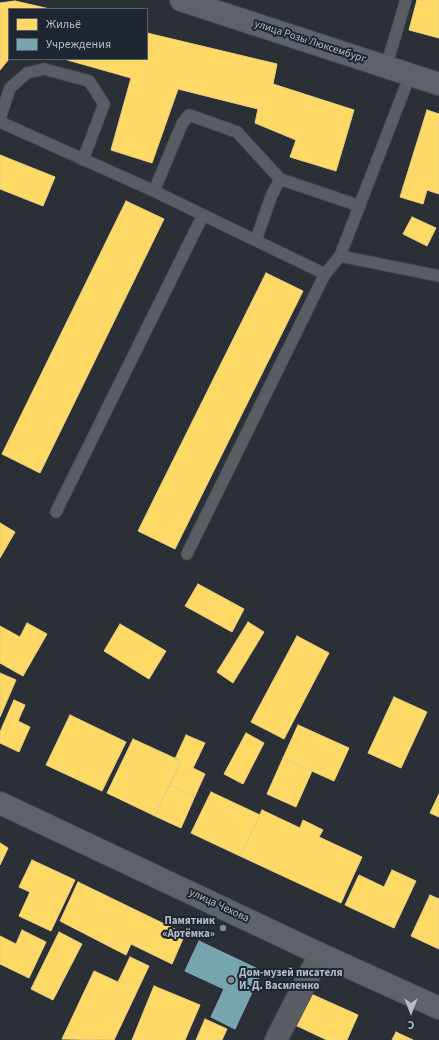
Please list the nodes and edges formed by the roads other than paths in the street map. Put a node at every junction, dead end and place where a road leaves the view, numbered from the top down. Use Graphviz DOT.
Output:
graph roads {
  1 [pos="181,0"];
  2 [pos="406,0"];
  3 [pos="386,67"];
  4 [pos="410,75"];
  5 [pos="439,84"];
  6 [pos="0,118"];
  7 [pos="0,122"];
  8 [pos="83,160"];
  9 [pos="280,179"];
  10 [pos="154,191"];
  11 [pos="360,206"];
  12 [pos="203,215"];
  13 [pos="256,240"];
  14 [pos="340,256"];
  15 [pos="325,274"];
  16 [pos="439,276"];
  17 [pos="56,512"];
  18 [pos="187,554"];
  19 [pos="0,803"];
  20 [pos="320,954"];
  21 [pos="439,1008"];
  22 [pos="276,1040"];
  1 -- 3 [label="main road, улица Розы Люксембург"];
  2 -- 3 [label="lane"];
  3 -- 4 [label="main road, улица Розы Люксембург"];
  4 -- 5 [label="main road, улица Розы Люксембург"];
  4 -- 11 [label="lane"];
  6 -- 8 [label="lane"];
  7 -- 8 [label="lane"];
  8 -- 10 [label="lane"];
  9 -- 10 [label="lane"];
  9 -- 11 [label="lane"];
  9 -- 13 [label="lane"];
  10 -- 12 [label="lane"];
  11 -- 14 [label="lane"];
  12 -- 13 [label="lane"];
  12 -- 17 [label="lane"];
  13 -- 15 [label="lane"];
  14 -- 15 [label="lane"];
  14 -- 16 [label="lane"];
  15 -- 18 [label="lane"];
  19 -- 20 [label="main road, улица Чехова"];
  20 -- 21 [label="main road, улица Чехова"];
  20 -- 22 [label="street"];
}
